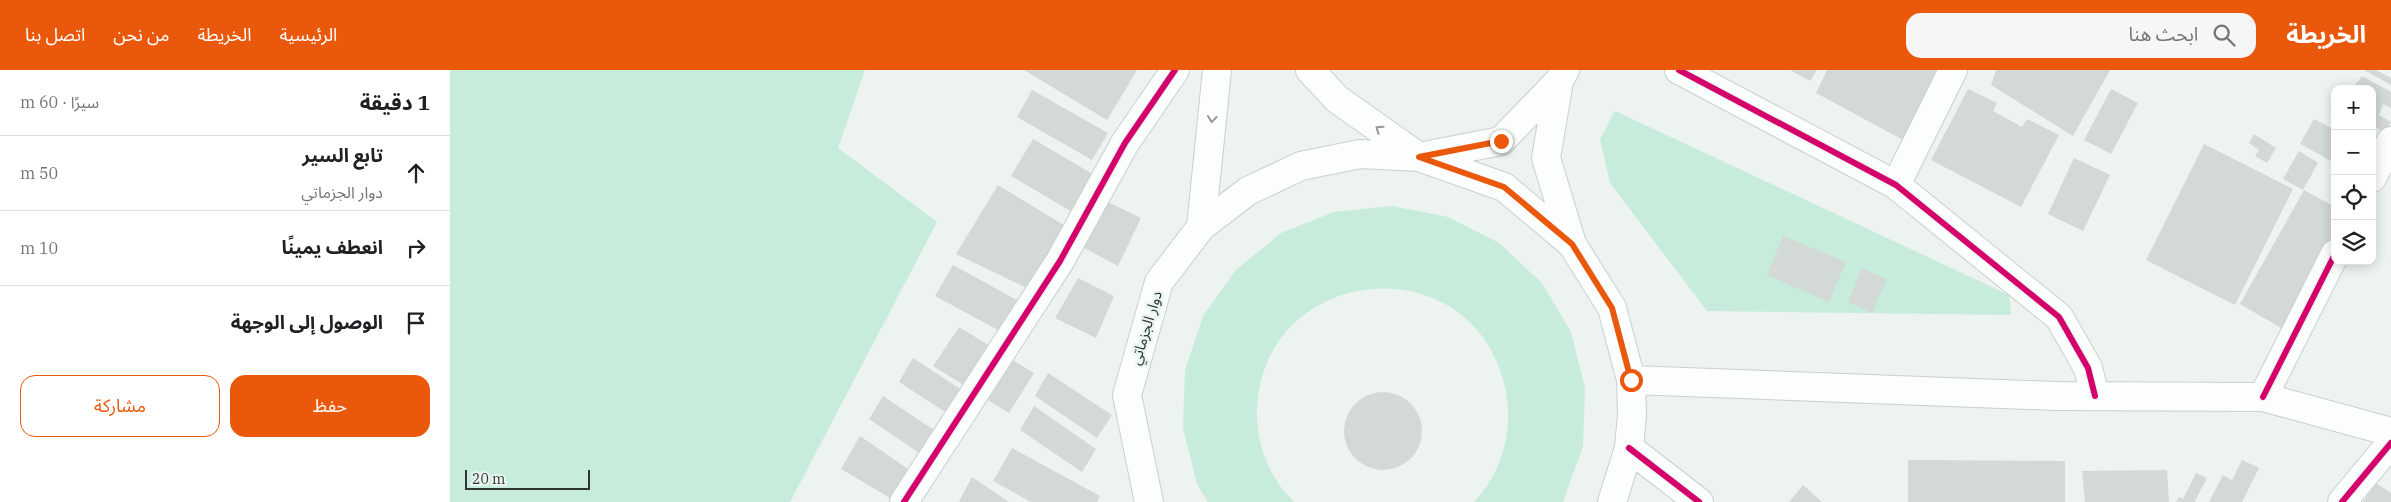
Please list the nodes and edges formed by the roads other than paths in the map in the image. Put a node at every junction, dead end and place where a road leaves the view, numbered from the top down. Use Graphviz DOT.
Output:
graph roads {
  1 [pos="1175,70"];
  2 [pos="1217,70"];
  3 [pos="1310,70"];
  4 [pos="1679,70"];
  5 [pos="1953,70"];
  6 [pos="1562,75"];
  7 [pos="2391,141"];
  8 [pos="1419,157"];
  9 [pos="2374,175"];
  10 [pos="1896,185"];
  11 [pos="1201,227"];
  12 [pos="1572,244"];
  13 [pos="2331,262"];
  14 [pos="1631,380"];
  15 [pos="2095,396"];
  16 [pos="2263,397"];
  17 [pos="2391,432"];
  18 [pos="2391,444"];
  19 [pos="1629,448"];
  20 [pos="904,502"];
  21 [pos="1149,502"];
  22 [pos="1612,502"];
  23 [pos="1699,502"];
  24 [pos="2342,502"];
  1 -- 20 [label="main road"];
  2 -- 11 [label="main road, one-way"];
  8 -- 3 [label="main road, one-way"];
  4 -- 10 [label="main road"];
  5 -- 10 [label="main road"];
  6 -- 8 [label="main road"];
  6 -- 12 [label="main road"];
  7 -- 9 [label="main road"];
  8 -- 11 [label="main road, دوار الجزماتي"];
  8 -- 12 [label="main road, دوار الجزماتي"];
  10 -- 15 [label="main road"];
  11 -- 21 [label="main road, دوار الجزماتي"];
  12 -- 14 [label="main road, دوار الجزماتي"];
  13 -- 16 [label="main road"];
  14 -- 15 [label="main road"];
  14 -- 19 [label="main road, دوار الجزماتي"];
  15 -- 16 [label="main road"];
  16 -- 17 [label="main road"];
  18 -- 24 [label="main road"];
  19 -- 22 [label="main road, دوار الجزماتي"];
  19 -- 23 [label="main road"];
}
